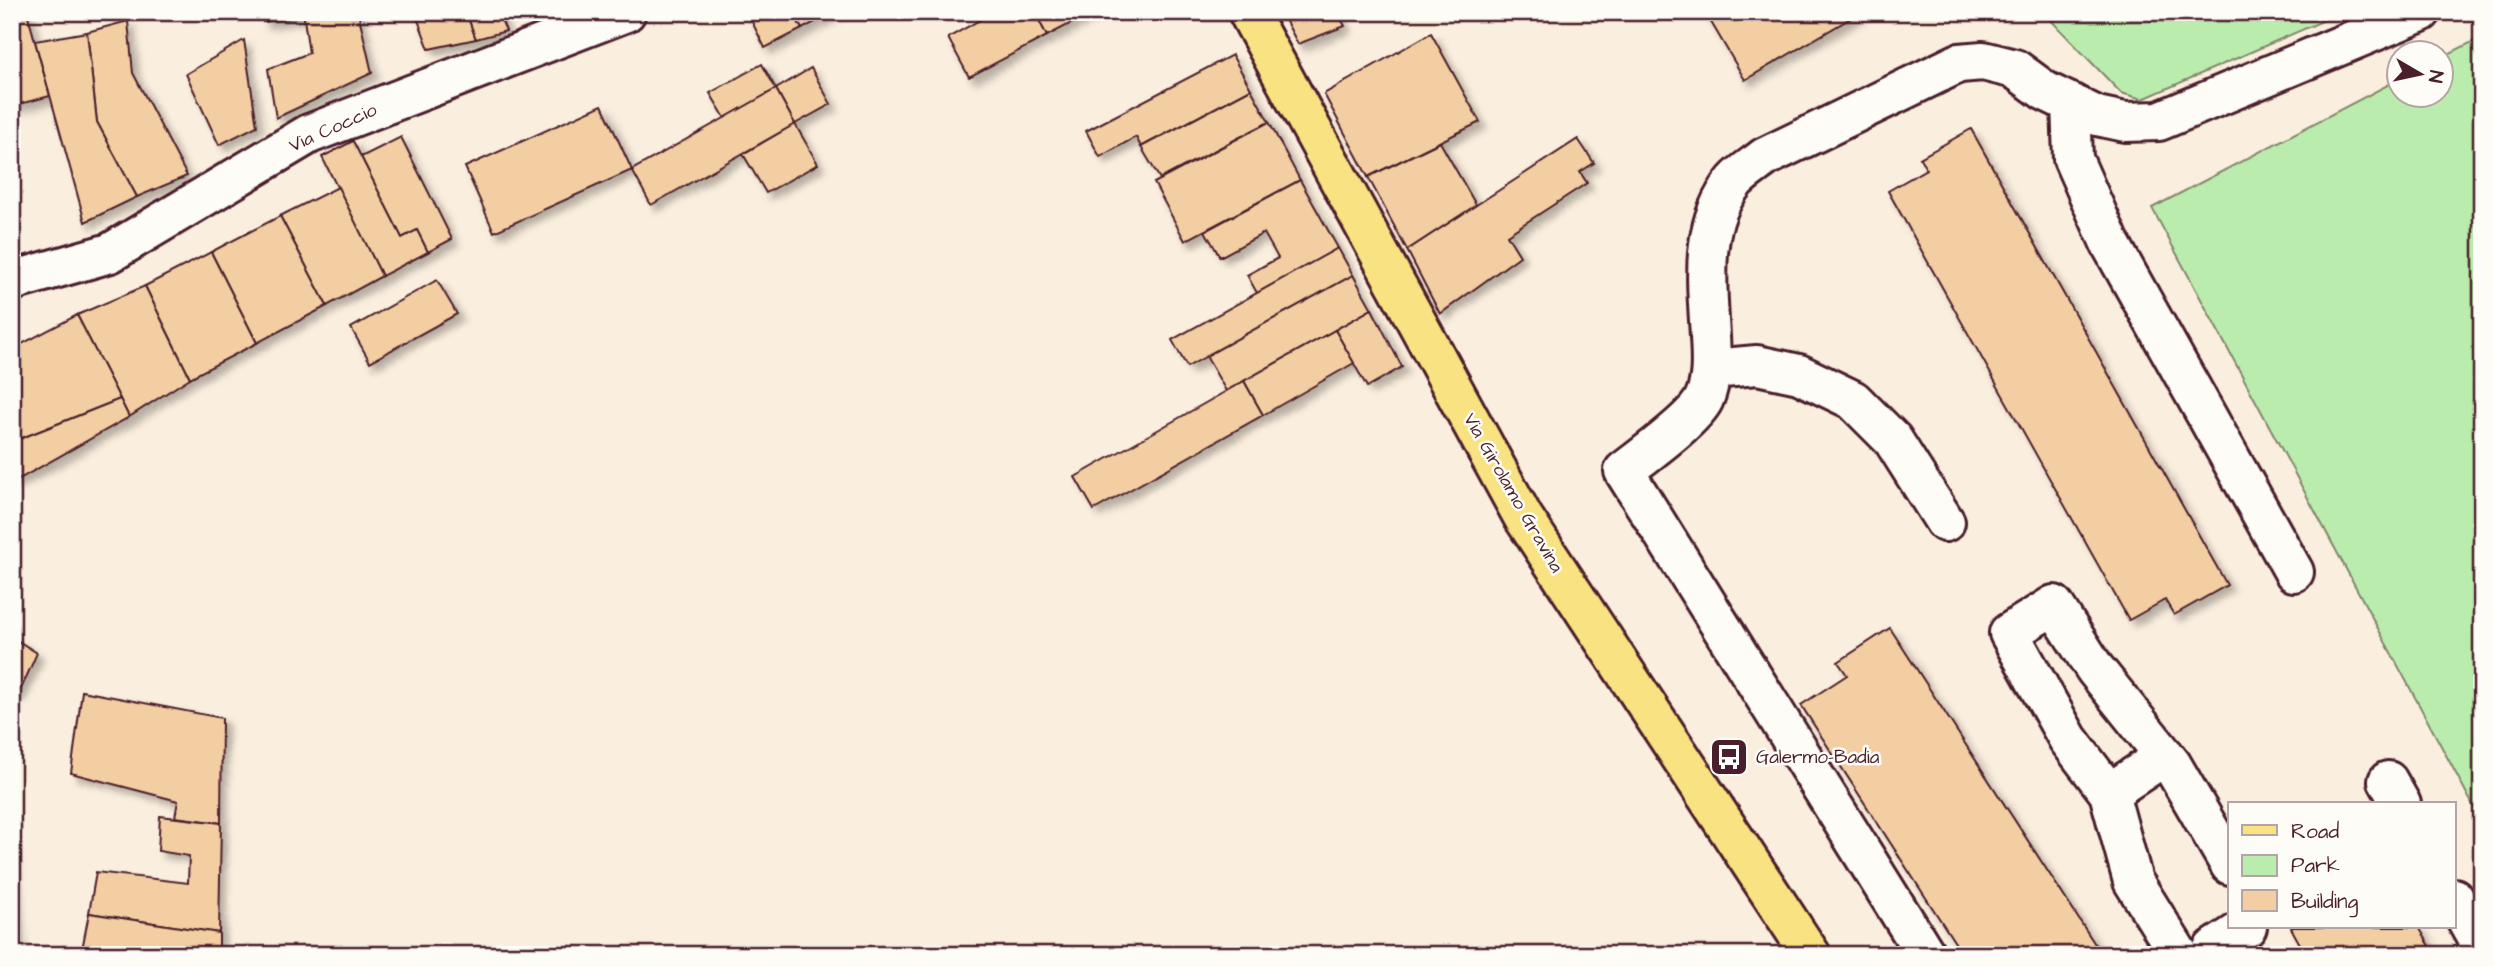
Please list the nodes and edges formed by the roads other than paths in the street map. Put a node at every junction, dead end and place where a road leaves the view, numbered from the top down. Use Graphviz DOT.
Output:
graph roads {
  1 [pos="625,12"];
  2 [pos="1248,12"];
  3 [pos="2421,12"];
  4 [pos="2071,103"];
  5 [pos="12,281"];
  6 [pos="1712,369"];
  7 [pos="1945,522"];
  8 [pos="2294,572"];
  9 [pos="2165,756"];
  10 [pos="2109,793"];
  11 [pos="2228,861"];
  12 [pos="2456,902"];
  13 [pos="2245,928"];
  14 [pos="2482,948"];
  15 [pos="1811,955"];
  16 [pos="1926,955"];
  17 [pos="2179,955"];
  18 [pos="2210,955"];
  1 -- 5 [label="street, Via Coccio"];
  2 -- 15 [label="main road, Via Girolamo Gravina"];
  3 -- 4 [label="street"];
  4 -- 6 [label="street"];
  4 -- 8 [label="street"];
  6 -- 7 [label="street"];
  6 -- 16 [label="street"];
  9 -- 10 [label="street"];
  9 -- 10 [label="street"];
  9 -- 11 [label="street"];
  10 -- 17 [label="street"];
  12 -- 14 [label="street"];
  13 -- 18 [label="street"];
}
